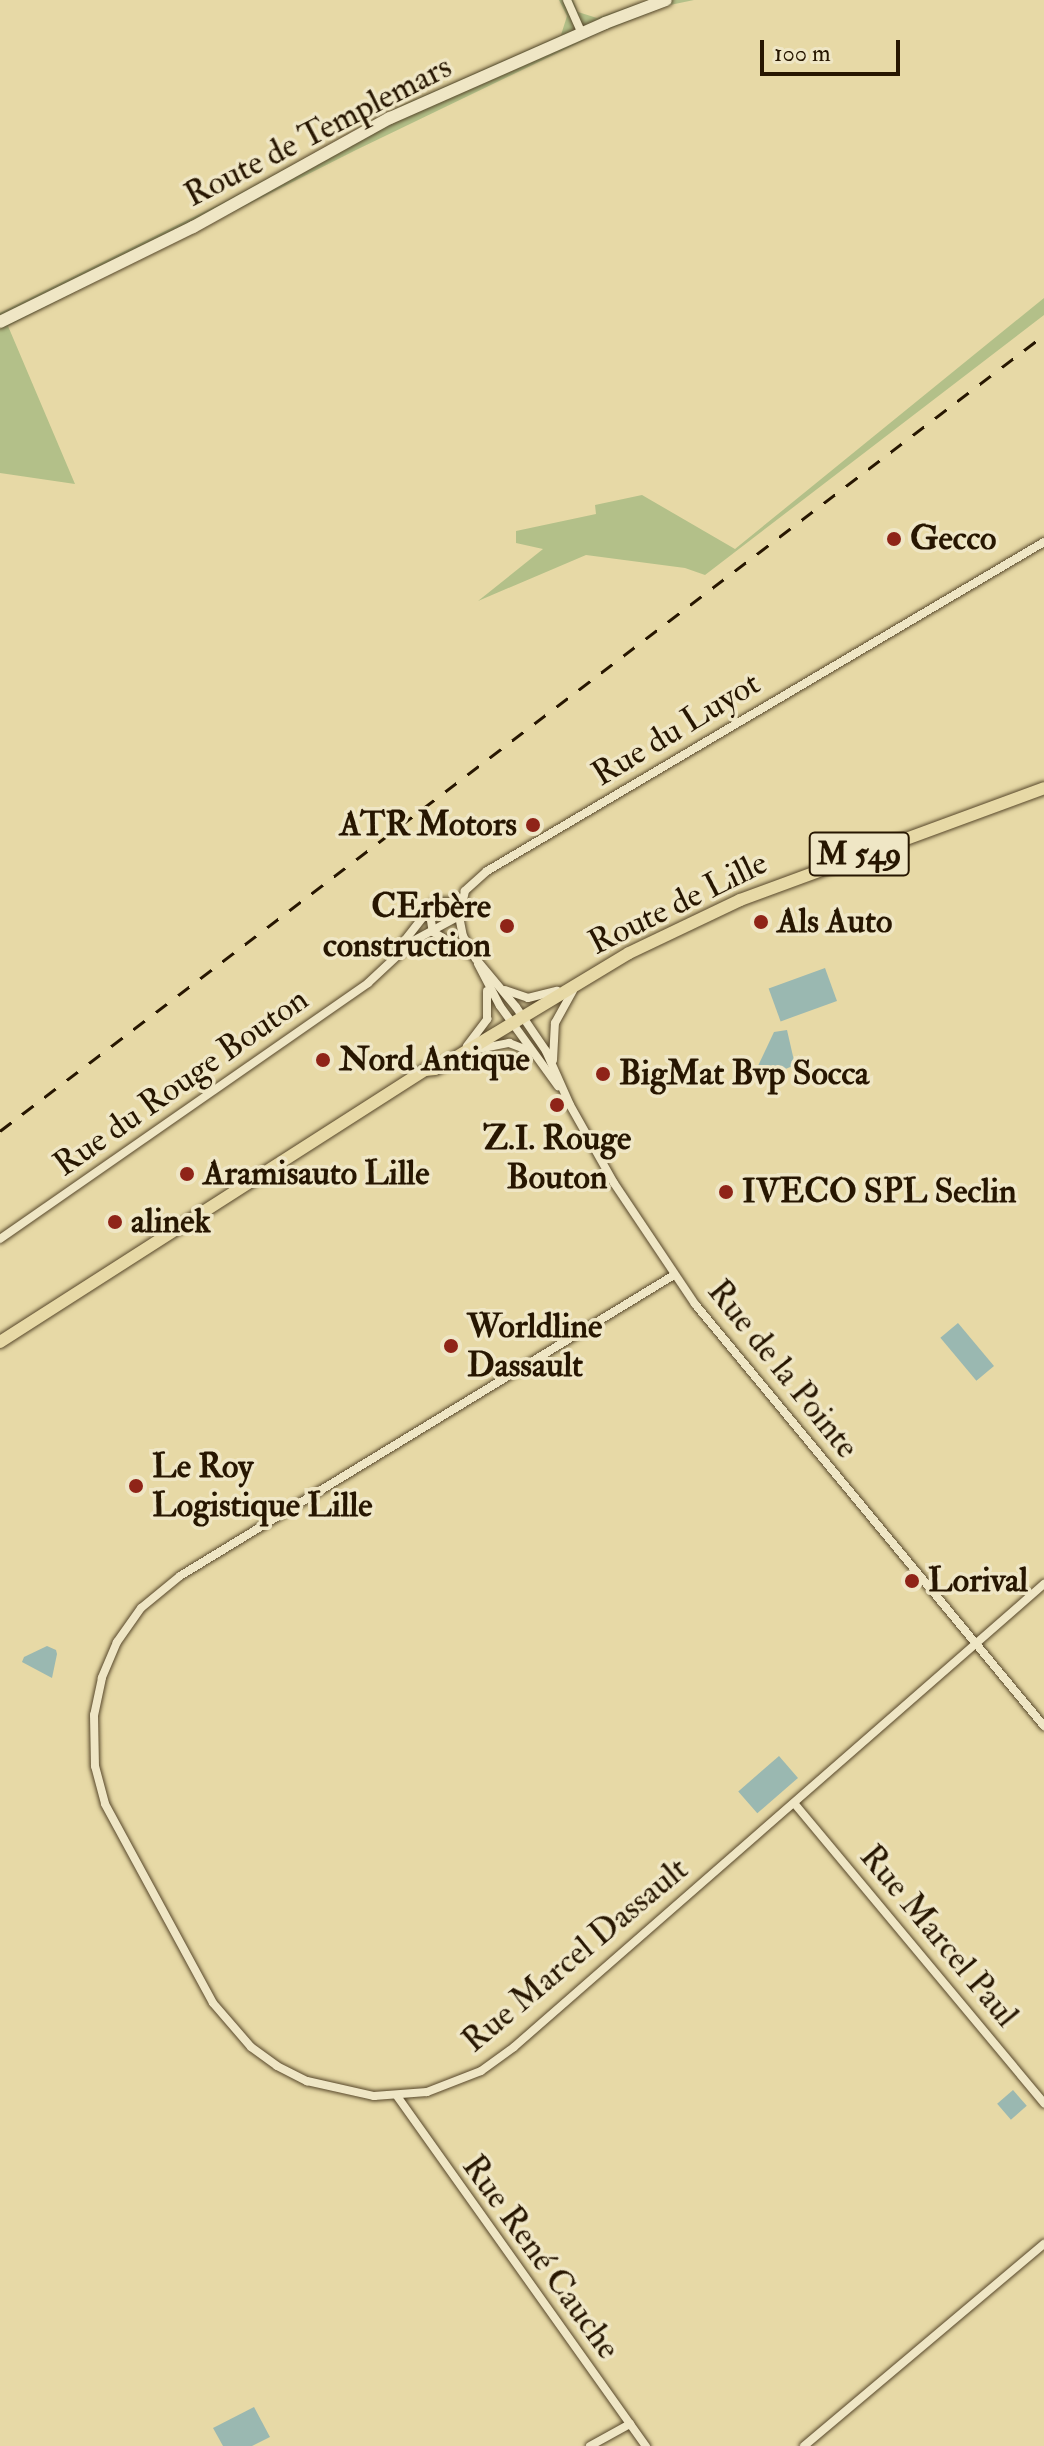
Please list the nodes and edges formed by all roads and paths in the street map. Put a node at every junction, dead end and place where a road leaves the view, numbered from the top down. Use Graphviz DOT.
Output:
graph roads {
  1 [pos="567,0"];
  2 [pos="666,0"];
  3 [pos="582,33"];
  4 [pos="0,322"];
  5 [pos="1044,542"];
  6 [pos="1044,788"];
  7 [pos="461,902"];
  8 [pos="429,908"];
  9 [pos="459,916"];
  10 [pos="433,932"];
  11 [pos="476,959"];
  12 [pos="389,963"];
  13 [pos="583,980"];
  14 [pos="486,985"];
  15 [pos="501,987"];
  16 [pos="517,1020"];
  17 [pos="455,1058"];
  18 [pos="541,1061"];
  19 [pos="554,1065"];
  20 [pos="567,1098"];
  21 [pos="0,1239"];
  22 [pos="674,1275"];
  23 [pos="0,1342"];
  24 [pos="1044,1584"];
  25 [pos="976,1644"];
  26 [pos="1044,1726"];
  27 [pos="794,1803"];
  28 [pos="397,2096"];
  29 [pos="1044,2103"];
  30 [pos="1044,2244"];
  31 [pos="630,2424"];
  32 [pos="590,2446"];
  33 [pos="646,2446"];
  34 [pos="804,2446"];
  1 -- 3 [label="street"];
  2 -- 3 [label="main road, Route de Templemars"];
  3 -- 4 [label="main road, Route de Templemars"];
  5 -- 7 [label="street, Rue du Luyot"];
  6 -- 13 [label="main road, Route de Lille / M 549"];
  7 -- 8 [label="street"];
  7 -- 9 [label="street"];
  8 -- 10 [label="street"];
  8 -- 12 [label="street, Rue du Rouge Bouton"];
  9 -- 10 [label="street, Rue du Rouge Bouton"];
  9 -- 11 [label="street"];
  10 -- 11 [label="street"];
  10 -- 12 [label="street, Rue du Rouge Bouton"];
  11 -- 14 [label="street"];
  11 -- 15 [label="street"];
  12 -- 21 [label="street, Rue du Rouge Bouton"];
  13 -- 15 [label="street"];
  13 -- 16 [label="main road, Route de Lille / M 549"];
  13 -- 19 [label="street"];
  14 -- 16 [label="street"];
  14 -- 17 [label="street"];
  15 -- 16 [label="street"];
  16 -- 17 [label="main road, M 549"];
  16 -- 18 [label="street"];
  16 -- 19 [label="street, Rue de la Pointe"];
  17 -- 18 [label="street"];
  17 -- 23 [label="main road, M 549"];
  18 -- 20 [label="street"];
  19 -- 20 [label="street, Rue de la Pointe"];
  20 -- 22 [label="street, Rue de la Pointe"];
  22 -- 25 [label="street, Rue de la Pointe"];
  22 -- 28 [label="street, Rue Marcel Dassault"];
  24 -- 25 [label="street, Rue Marcel Dassault"];
  25 -- 26 [label="street, Rue de la Pointe"];
  25 -- 27 [label="street, Rue Marcel Dassault"];
  27 -- 28 [label="street, Rue Marcel Dassault"];
  27 -- 29 [label="street, Rue Marcel Paul"];
  28 -- 31 [label="street, Rue René Cauche"];
  30 -- 34 [label="street"];
  31 -- 32 [label="street"];
  31 -- 33 [label="street, Rue René Cauche"];
}
